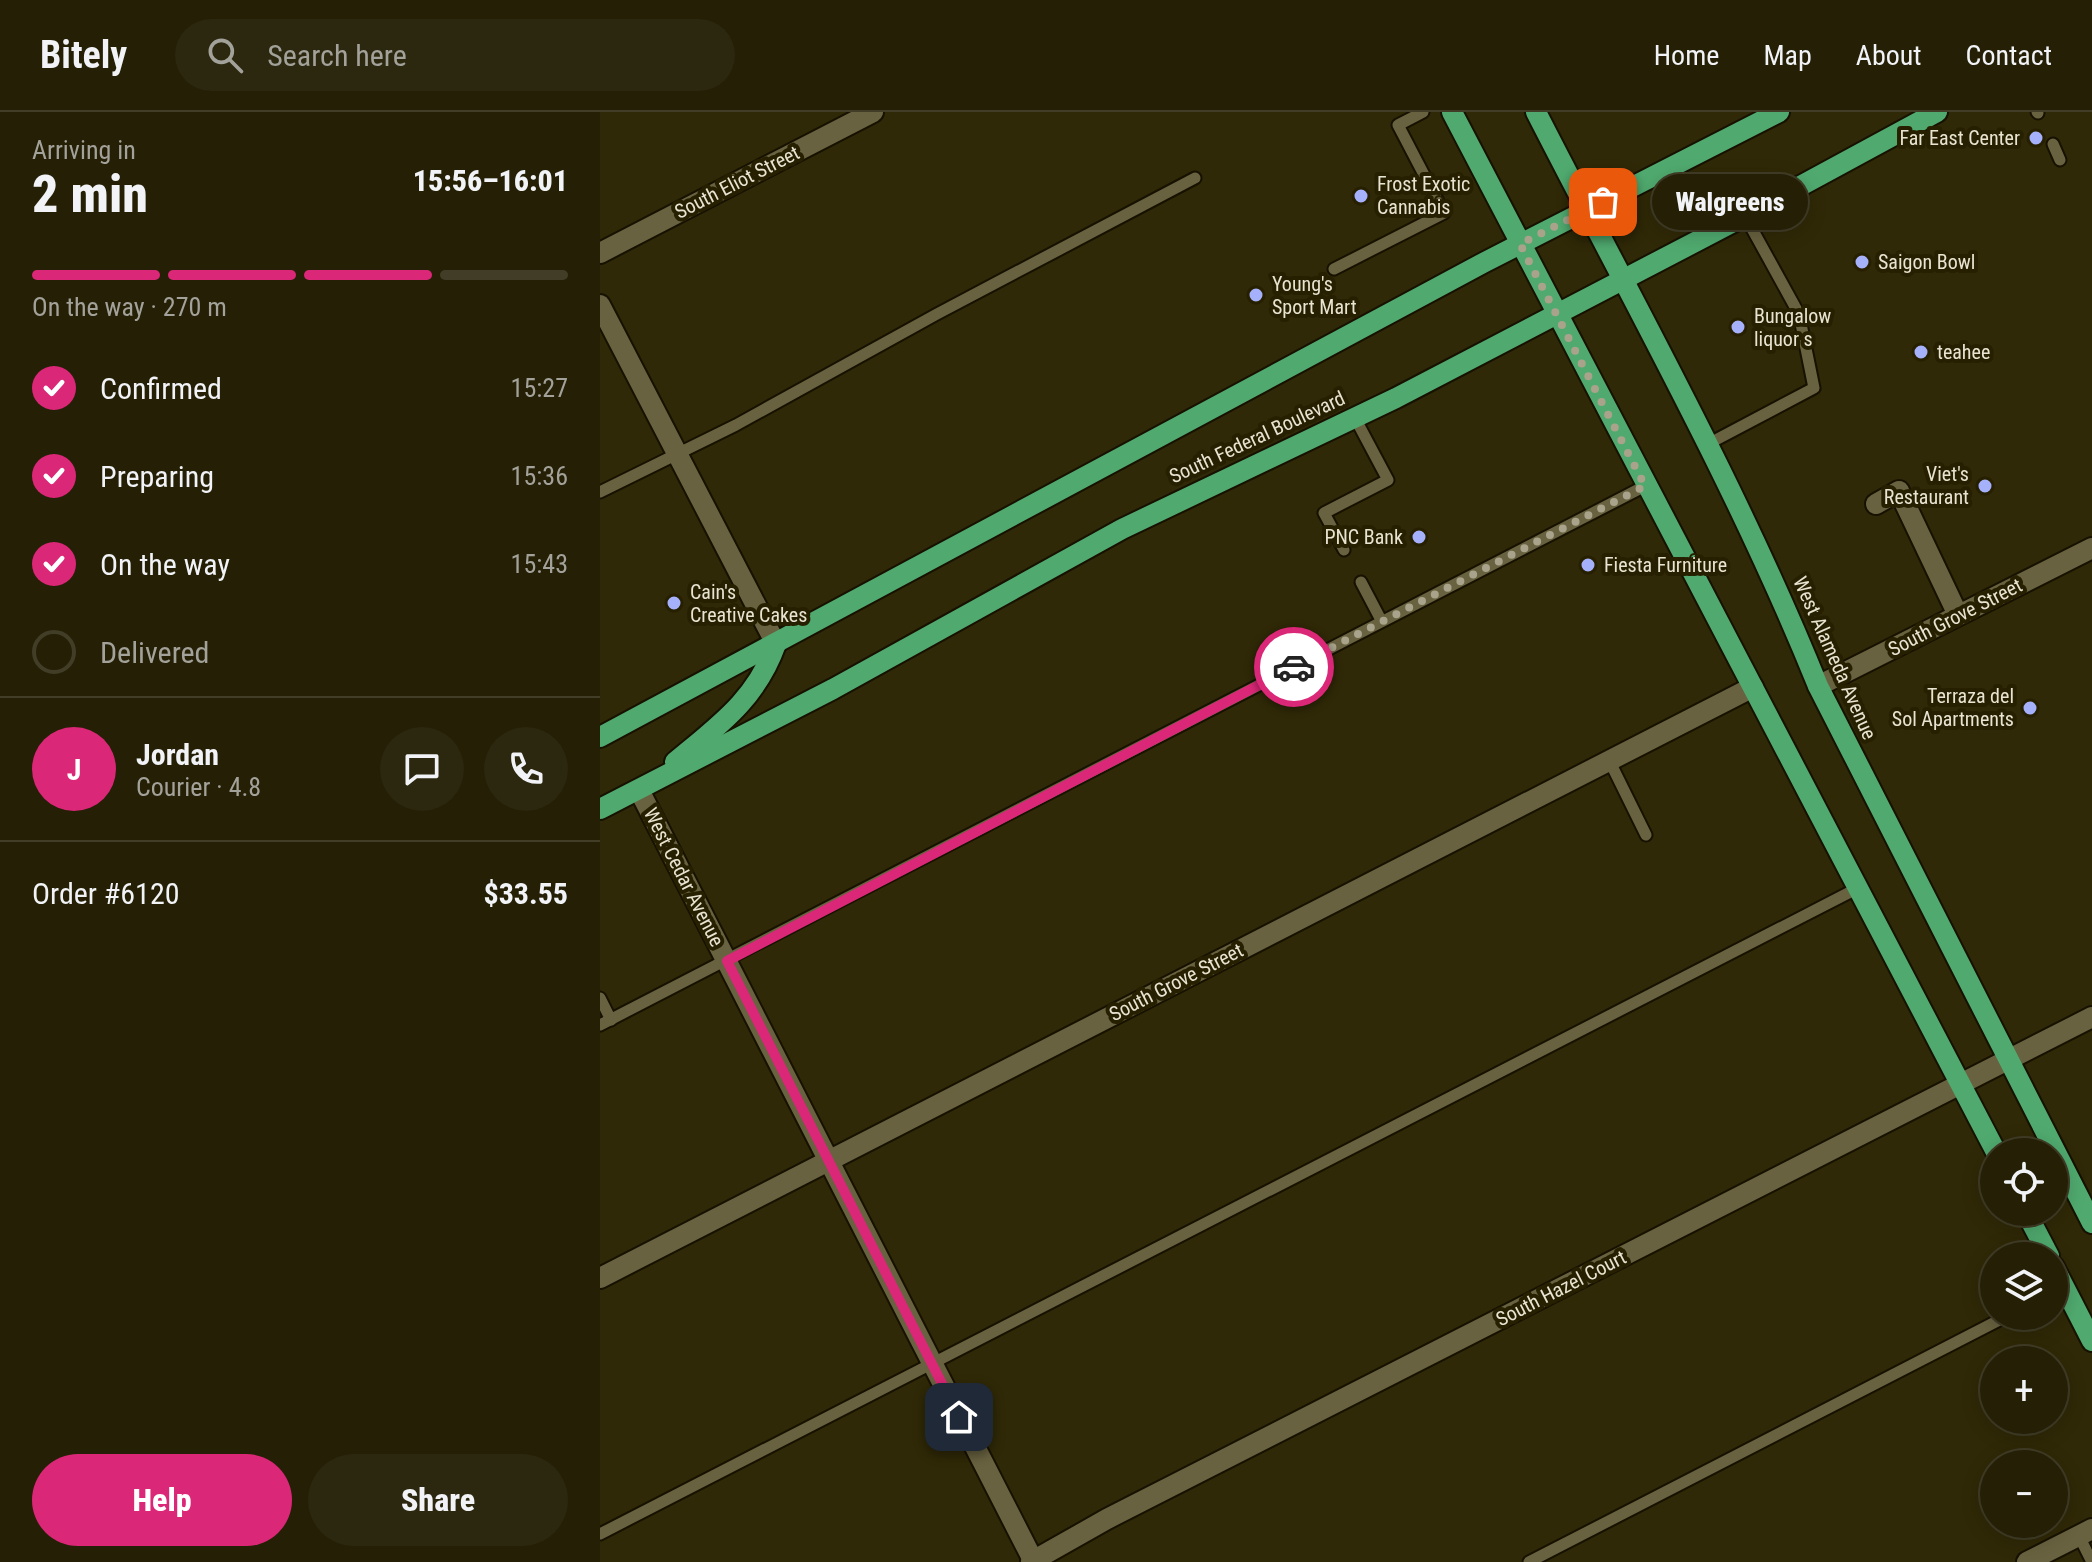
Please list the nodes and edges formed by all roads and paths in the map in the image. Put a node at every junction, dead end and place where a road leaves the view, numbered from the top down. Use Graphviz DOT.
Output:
graph roads {
  1 [pos="873,112"];
  2 [pos="1423,112"];
  3 [pos="1452,112"];
  4 [pos="1536,112"];
  5 [pos="1779,112"];
  6 [pos="1937,112"];
  7 [pos="2053,144"];
  8 [pos="2060,160"];
  9 [pos="1195,178"];
  10 [pos="1587,210"];
  11 [pos="1745,216"];
  12 [pos="1520,244"];
  13 [pos="600,253"];
  14 [pos="1334,269"];
  15 [pos="1624,280"];
  16 [pos="600,305"];
  17 [pos="1557,315"];
  18 [pos="1355,418"];
  19 [pos="1708,444"];
  20 [pos="677,453"];
  21 [pos="1645,486"];
  22 [pos="600,492"];
  23 [pos="1876,504"];
  24 [pos="2092,548"];
  25 [pos="1344,550"];
  26 [pos="1361,582"];
  27 [pos="1958,615"];
  28 [pos="1381,620"];
  29 [pos="776,644"];
  30 [pos="1818,686"];
  31 [pos="1753,687"];
  32 [pos="600,737"];
  33 [pos="1609,760"];
  34 [pos="641,788"];
  35 [pos="600,809"];
  36 [pos="1646,835"];
  37 [pos="1858,888"];
  38 [pos="727,961"];
  39 [pos="600,998"];
  40 [pos="2092,1017"];
  41 [pos="606,1023"];
  42 [pos="2007,1060"];
  43 [pos="1961,1083"];
  44 [pos="1989,1138"];
  45 [pos="829,1161"];
  46 [pos="2092,1223"];
  47 [pos="600,1278"];
  48 [pos="2068,1303"];
  49 [pos="1980,1330"];
  50 [pos="2092,1341"];
  51 [pos="931,1362"];
  52 [pos="2086,1532"];
  53 [pos="600,1534"];
  54 [pos="1033,1562"];
  55 [pos="1529,1562"];
  56 [pos="2027,1562"];
  57 [pos="2092,1562"];
  1 -- 13 [label="street, South Eliot Street"];
  2 -- 14 [label="lane"];
  3 -- 12 [label="main road"];
  4 -- 10 [label="main road, West Alameda Avenue"];
  5 -- 10 [label="main road, South Federal Boulevard"];
  6 -- 11 [label="main road, South Federal Boulevard"];
  7 -- 8 [label="lane"];
  9 -- 20 [label="lane"];
  10 -- 12 [label="main road, South Federal Boulevard"];
  10 -- 15 [label="main road, West Alameda Avenue"];
  11 -- 15 [label="main road, South Federal Boulevard"];
  11 -- 19 [label="lane"];
  12 -- 17 [label="main road"];
  12 -- 29 [label="main road, South Federal Boulevard"];
  15 -- 17 [label="main road, South Federal Boulevard"];
  15 -- 19 [label="main road, West Alameda Avenue"];
  16 -- 20 [label="street"];
  17 -- 18 [label="main road, South Federal Boulevard"];
  17 -- 21 [label="main road"];
  18 -- 25 [label="lane"];
  18 -- 34 [label="main road, South Federal Boulevard"];
  19 -- 30 [label="main road, West Alameda Avenue"];
  20 -- 22 [label="lane"];
  20 -- 29 [label="street"];
  21 -- 28 [label="lane"];
  21 -- 31 [label="main road"];
  23 -- 27 [label="street"];
  24 -- 27 [label="street, South Grove Street"];
  26 -- 28 [label="lane"];
  27 -- 30 [label="street, South Grove Street"];
  28 -- 38 [label="lane"];
  29 -- 32 [label="main road, South Federal Boulevard"];
  29 -- 34 [label="main road"];
  30 -- 42 [label="main road, West Alameda Avenue"];
  31 -- 33 [label="street, South Grove Street"];
  31 -- 37 [label="main road"];
  33 -- 36 [label="lane"];
  33 -- 45 [label="street, South Grove Street"];
  34 -- 35 [label="main road, South Federal Boulevard"];
  34 -- 38 [label="street, West Cedar Avenue"];
  37 -- 43 [label="main road"];
  37 -- 51 [label="lane"];
  38 -- 41 [label="lane"];
  38 -- 45 [label="street, West Cedar Avenue"];
  39 -- 41 [label="lane"];
  40 -- 42 [label="street, South Hazel Court"];
  42 -- 43 [label="street, South Hazel Court"];
  42 -- 46 [label="main road, West Alameda Avenue"];
  43 -- 44 [label="main road"];
  43 -- 54 [label="street, South Hazel Court"];
  45 -- 47 [label="street, South Grove Street"];
  45 -- 51 [label="street, West Cedar Avenue"];
  48 -- 50 [label="main road"];
  49 -- 55 [label="lane"];
  51 -- 53 [label="lane"];
  51 -- 54 [label="street, West Cedar Avenue"];
  52 -- 56 [label="street"];
  52 -- 57 [label="lane"];
}
